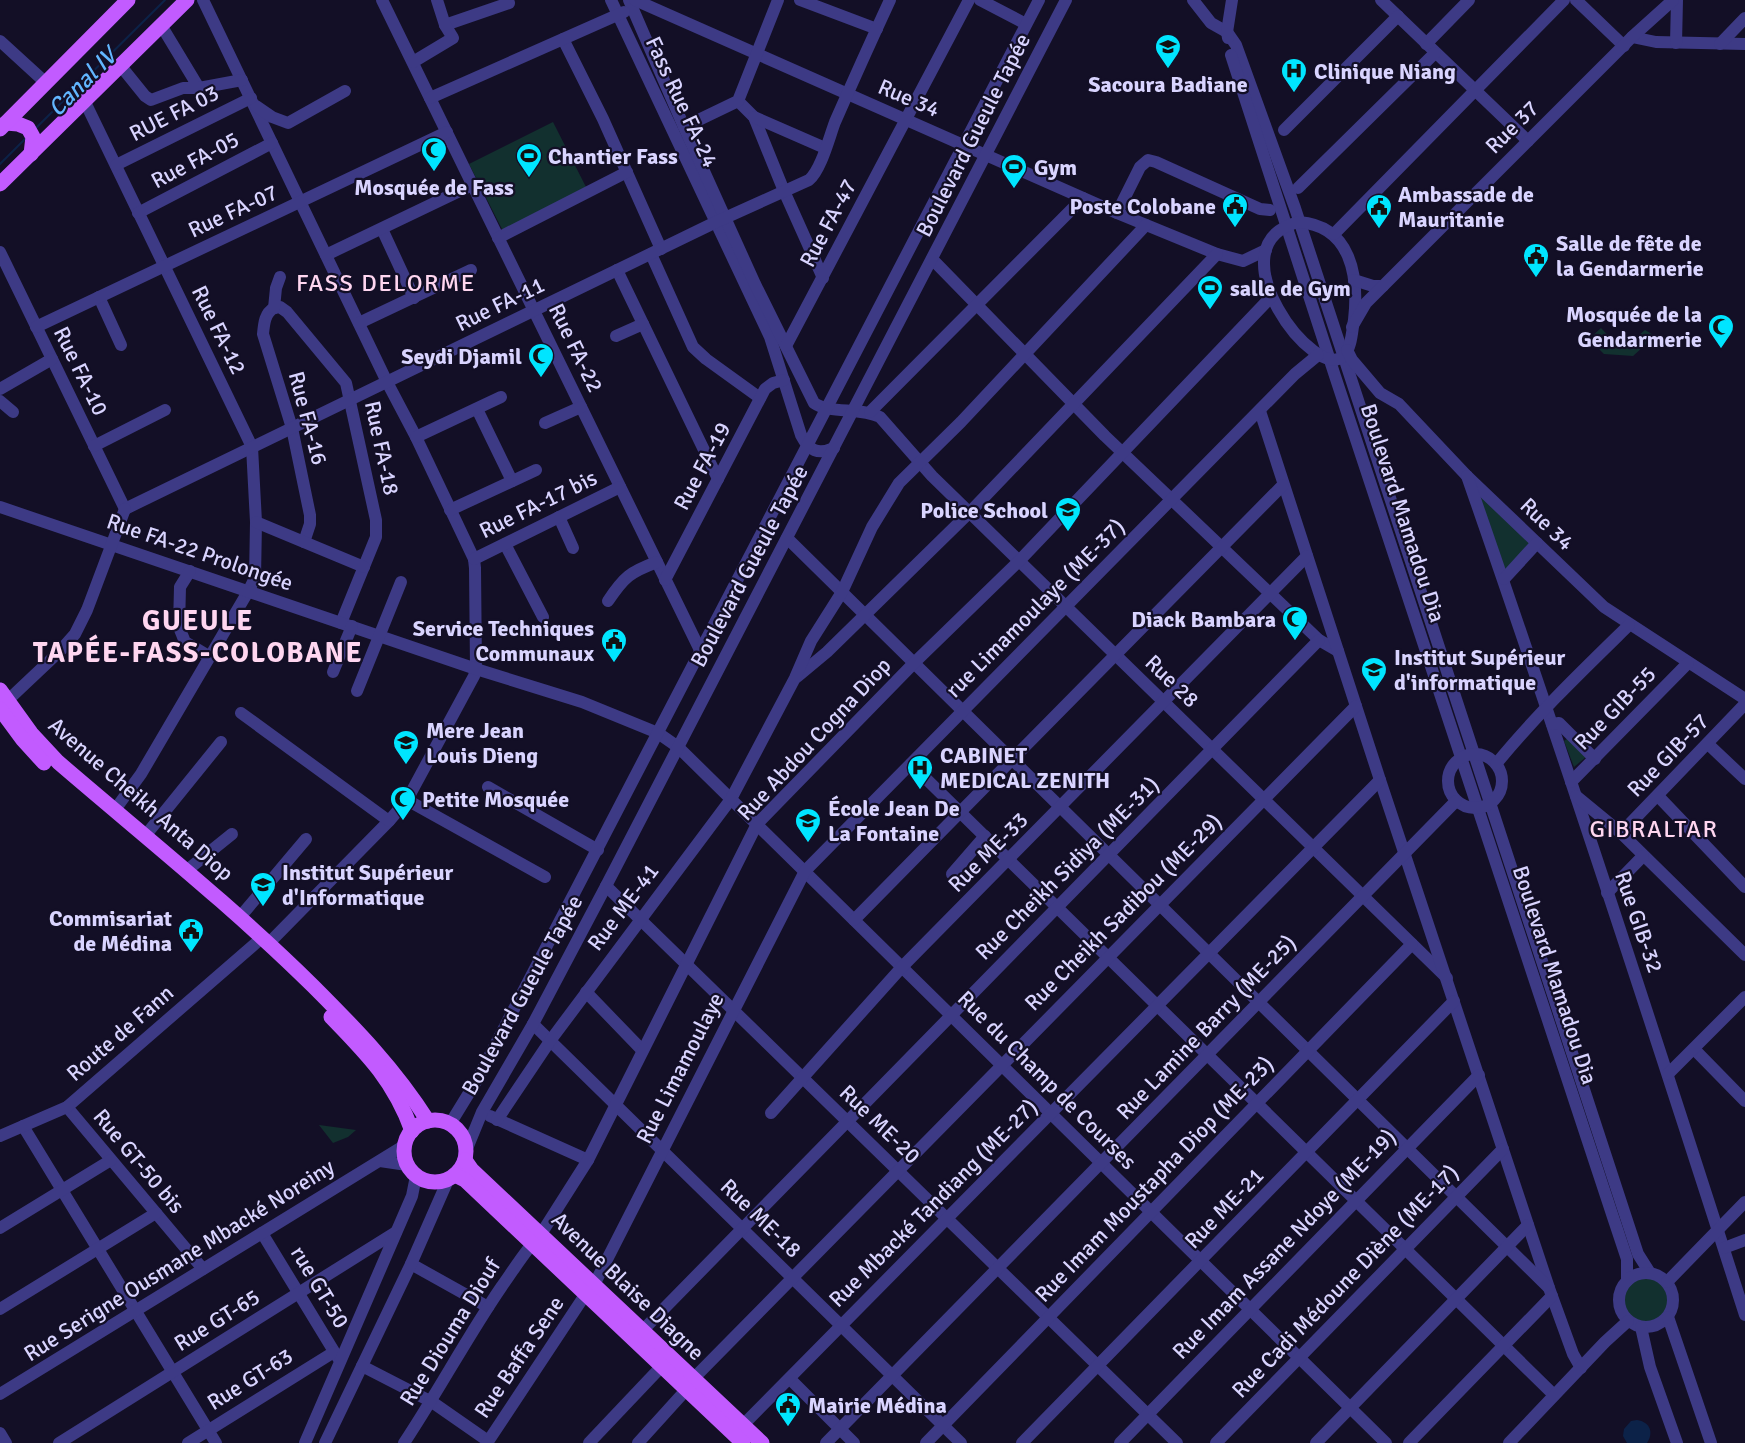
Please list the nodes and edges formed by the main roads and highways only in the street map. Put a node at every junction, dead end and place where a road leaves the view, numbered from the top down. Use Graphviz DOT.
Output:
graph roads {
  1 [pos="128,0"];
  2 [pos="186,0"];
  3 [pos="3,126"];
  4 [pos="31,154"];
  5 [pos="0,184"];
  6 [pos="2,700"];
  7 [pos="262,943"];
  8 [pos="428,1121"];
  9 [pos="411,1131"];
  10 [pos="466,1155"];
  11 [pos="452,1177"];
  12 [pos="492,1197"];
  13 [pos="590,1290"];
  14 [pos="690,1385"];
  15 [pos="743,1443"];
  16 [pos="762,1443"];
  1 -- 3 [label="main road"];
  2 -- 4 [label="main road"];
  3 -- 4 [label="main road"];
  4 -- 5 [label="main road"];
  6 -- 7 [label="main road, Avenue Cheikh Anta Diop"];
  6 -- 7 [label="main road, Avenue Cheikh Anta Diop"];
  7 -- 8 [label="main road, Avenue Cheikh Anta Diop"];
  7 -- 9 [label="main road, Avenue Cheikh Anta Diop"];
  8 -- 9 [label="main road"];
  8 -- 10 [label="main road"];
  9 -- 11 [label="main road"];
  10 -- 11 [label="main road"];
  10 -- 12 [label="main road, Avenue Blaise Diagne"];
  11 -- 12 [label="main road, Avenue Blaise Diagne"];
  12 -- 13 [label="main road, Avenue Blaise Diagne"];
  13 -- 14 [label="main road, Avenue Blaise Diagne"];
  13 -- 14 [label="main road, Avenue Blaise Diagne"];
  14 -- 15 [label="main road, Avenue Blaise Diagne"];
  14 -- 16 [label="main road, Avenue Blaise Diagne"];
}
